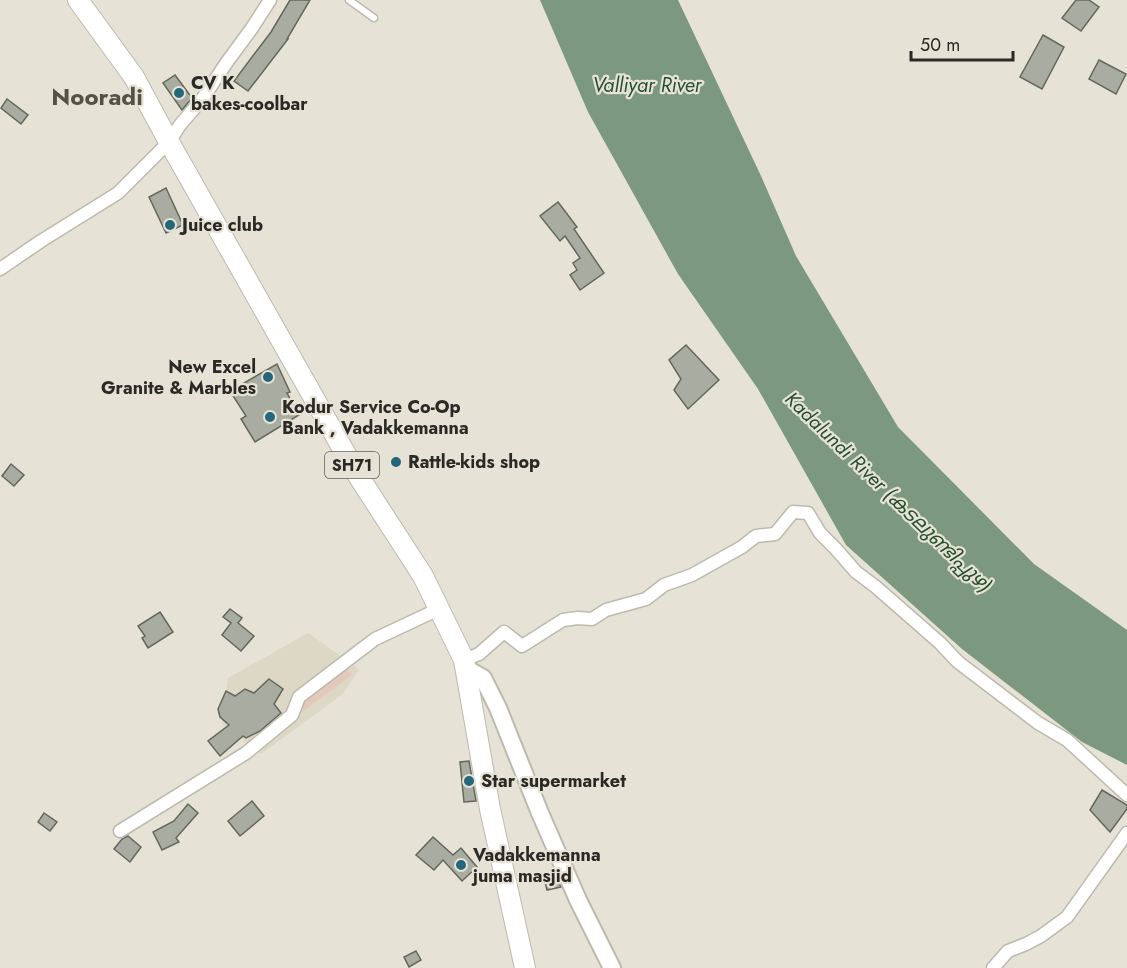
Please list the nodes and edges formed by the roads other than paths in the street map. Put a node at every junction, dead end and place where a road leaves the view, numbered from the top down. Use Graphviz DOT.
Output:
graph roads {
  1 [pos="78,0"];
  2 [pos="270,0"];
  3 [pos="349,0"];
  4 [pos="374,18"];
  5 [pos="169,142"];
  6 [pos="0,269"];
  7 [pos="439,609"];
  8 [pos="464,664"];
  9 [pos="1127,795"];
  10 [pos="120,831"];
  11 [pos="1127,832"];
  12 [pos="525,968"];
  13 [pos="612,968"];
  14 [pos="993,968"];
  1 -- 5 [label="main road, SH71"];
  2 -- 5 [label="street"];
  3 -- 4 [label="lane"];
  5 -- 6 [label="street"];
  5 -- 7 [label="main road, SH71"];
  7 -- 8 [label="main road, SH71"];
  7 -- 10 [label="street"];
  8 -- 9 [label="street"];
  8 -- 12 [label="main road, SH71"];
  8 -- 13 [label="main road"];
  11 -- 14 [label="street"];
}
